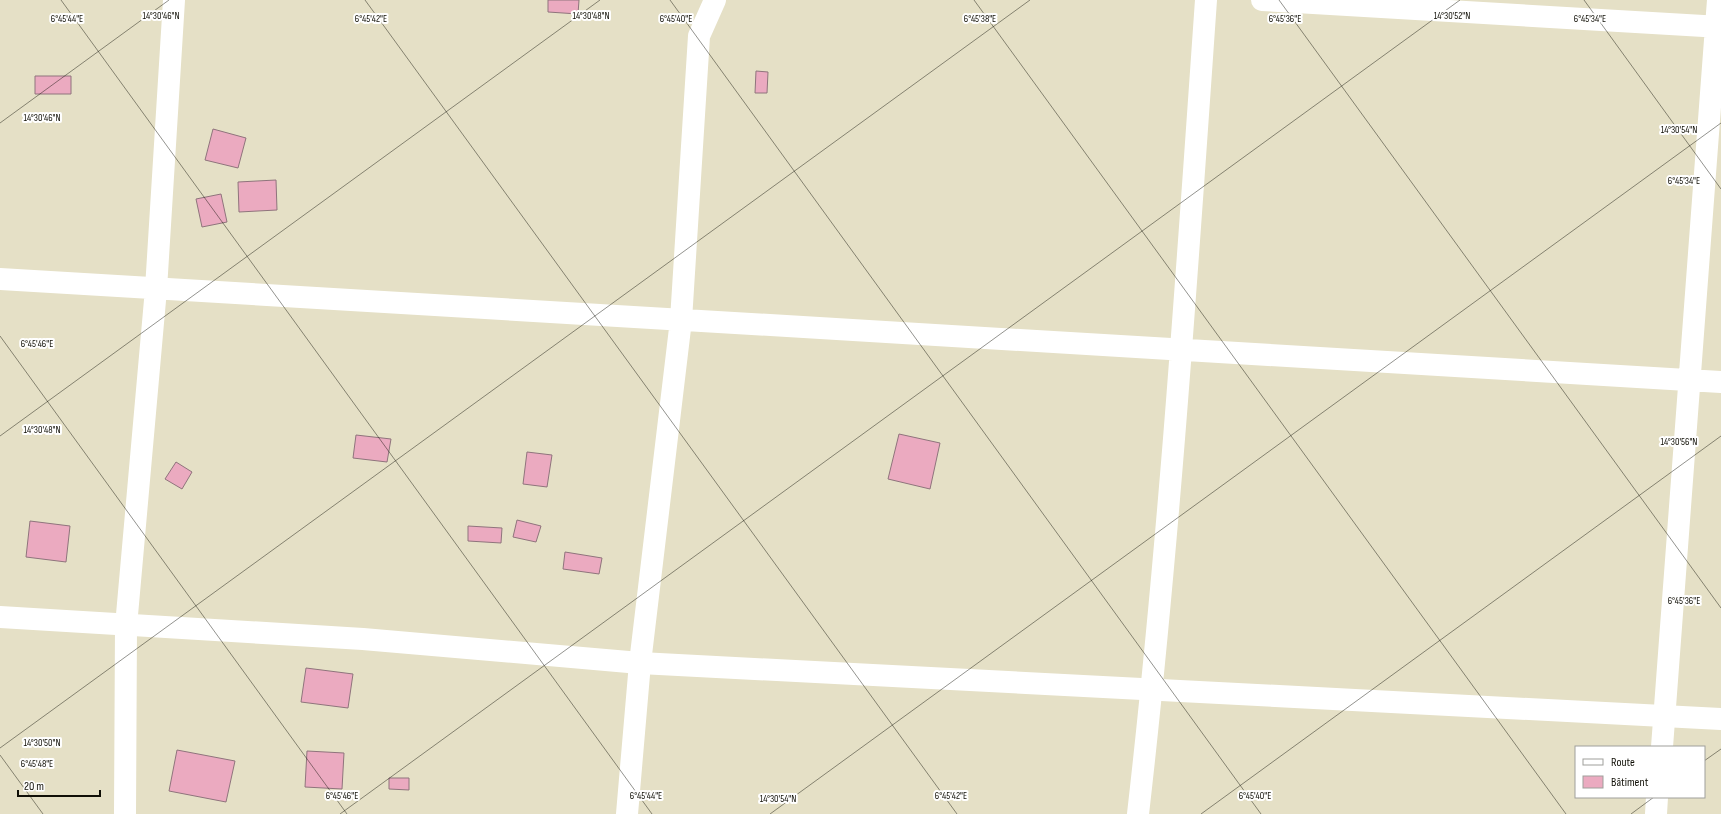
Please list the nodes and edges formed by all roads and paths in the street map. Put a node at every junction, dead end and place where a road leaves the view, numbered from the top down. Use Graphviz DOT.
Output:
graph roads {
  1 [pos="174,0"];
  2 [pos="715,0"];
  3 [pos="1206,0"];
  4 [pos="1262,0"];
  5 [pos="1718,0"];
  6 [pos="1719,27"];
  7 [pos="0,279"];
  8 [pos="156,289"];
  9 [pos="681,320"];
  10 [pos="1181,350"];
  11 [pos="1690,380"];
  12 [pos="1721,382"];
  13 [pos="0,617"];
  14 [pos="126,626"];
  15 [pos="640,663"];
  16 [pos="1153,689"];
  17 [pos="1665,716"];
  18 [pos="1721,720"];
  19 [pos="1662,746"];
  20 [pos="1657,798"];
  21 [pos="125,814"];
  22 [pos="627,814"];
  23 [pos="1138,814"];
  24 [pos="1656,814"];
  1 -- 8 [label="street"];
  2 -- 9 [label="street"];
  3 -- 10 [label="street"];
  4 -- 6 [label="street"];
  5 -- 6 [label="street"];
  6 -- 11 [label="street"];
  7 -- 8 [label="street"];
  8 -- 9 [label="street"];
  8 -- 14 [label="street"];
  9 -- 10 [label="street"];
  9 -- 15 [label="street"];
  10 -- 11 [label="street"];
  10 -- 16 [label="street"];
  11 -- 12 [label="street"];
  11 -- 17 [label="street"];
  13 -- 14 [label="street"];
  14 -- 15 [label="street"];
  14 -- 21 [label="street"];
  15 -- 16 [label="street"];
  15 -- 22 [label="street"];
  16 -- 17 [label="street"];
  16 -- 23 [label="street"];
  17 -- 18 [label="street"];
  17 -- 19 [label="street"];
  20 -- 24 [label="street"];
}
